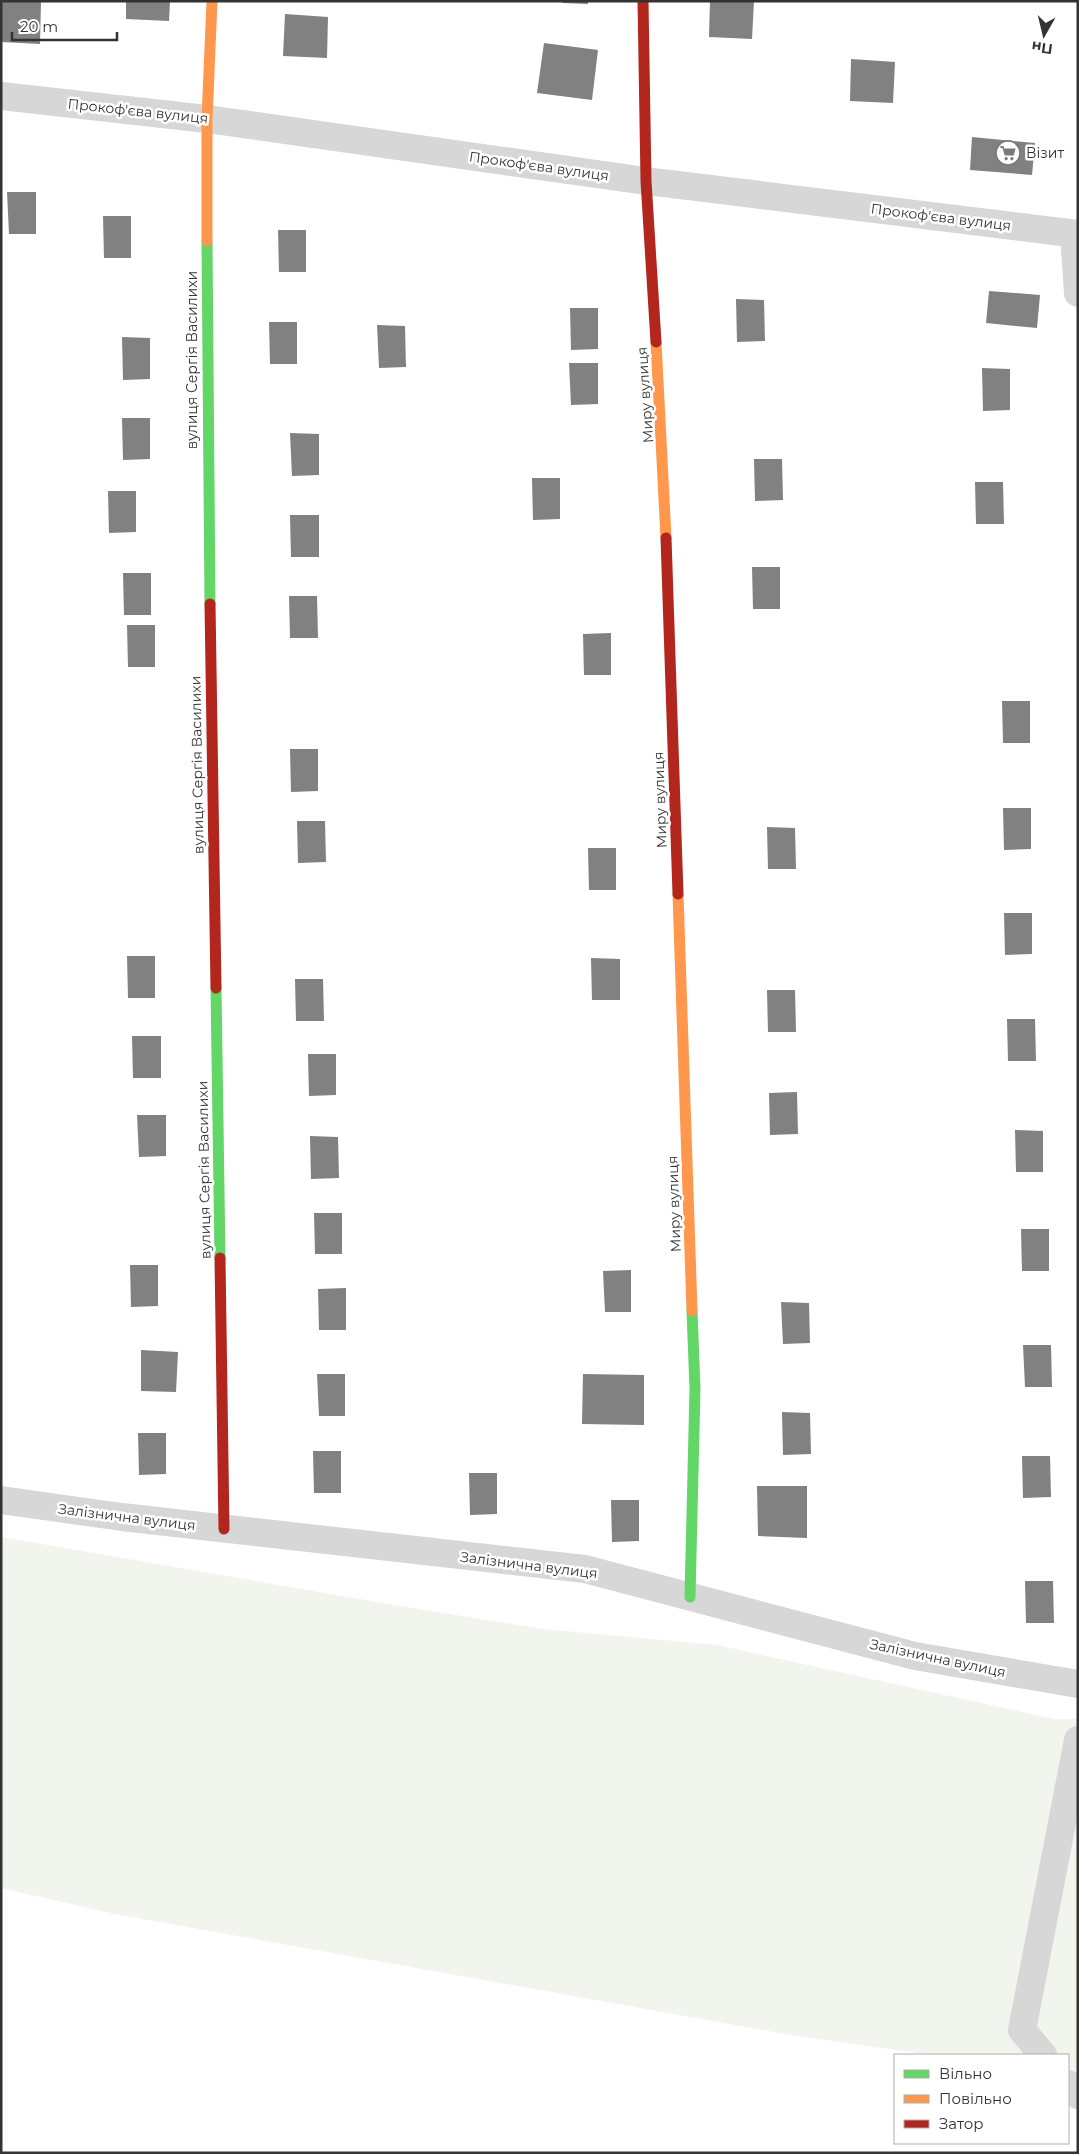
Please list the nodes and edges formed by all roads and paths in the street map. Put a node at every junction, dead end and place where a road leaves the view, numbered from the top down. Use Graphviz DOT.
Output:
graph roads {
  1 [pos="212,1"];
  2 [pos="643,1"];
  3 [pos="1,96"];
  4 [pos="207,118"];
  5 [pos="646,181"];
  6 [pos="1076,245"];
  7 [pos="1078,293"];
  8 [pos="1,1500"];
  9 [pos="224,1529"];
  10 [pos="690,1597"];
  11 [pos="1078,1684"];
  12 [pos="1078,1740"];
  13 [pos="1042,2054"];
  14 [pos="1069,2085"];
  15 [pos="1078,2095"];
  1 -- 4 [label="street, вулиця Сергія Василихи"];
  2 -- 5 [label="street, Миру вулиця"];
  3 -- 4 [label="street, Прокоф'єва вулиця"];
  4 -- 5 [label="street, Прокоф'єва вулиця"];
  4 -- 9 [label="street, вулиця Сергія Василихи"];
  5 -- 6 [label="street, Прокоф'єва вулиця"];
  5 -- 10 [label="street, Миру вулиця"];
  6 -- 7 [label="street"];
  8 -- 9 [label="street, Залізнична вулиця"];
  9 -- 10 [label="street, Залізнична вулиця"];
  10 -- 11 [label="street, Залізнична вулиця"];
  12 -- 13 [label="street"];
  14 -- 15 [label="street"];
}
